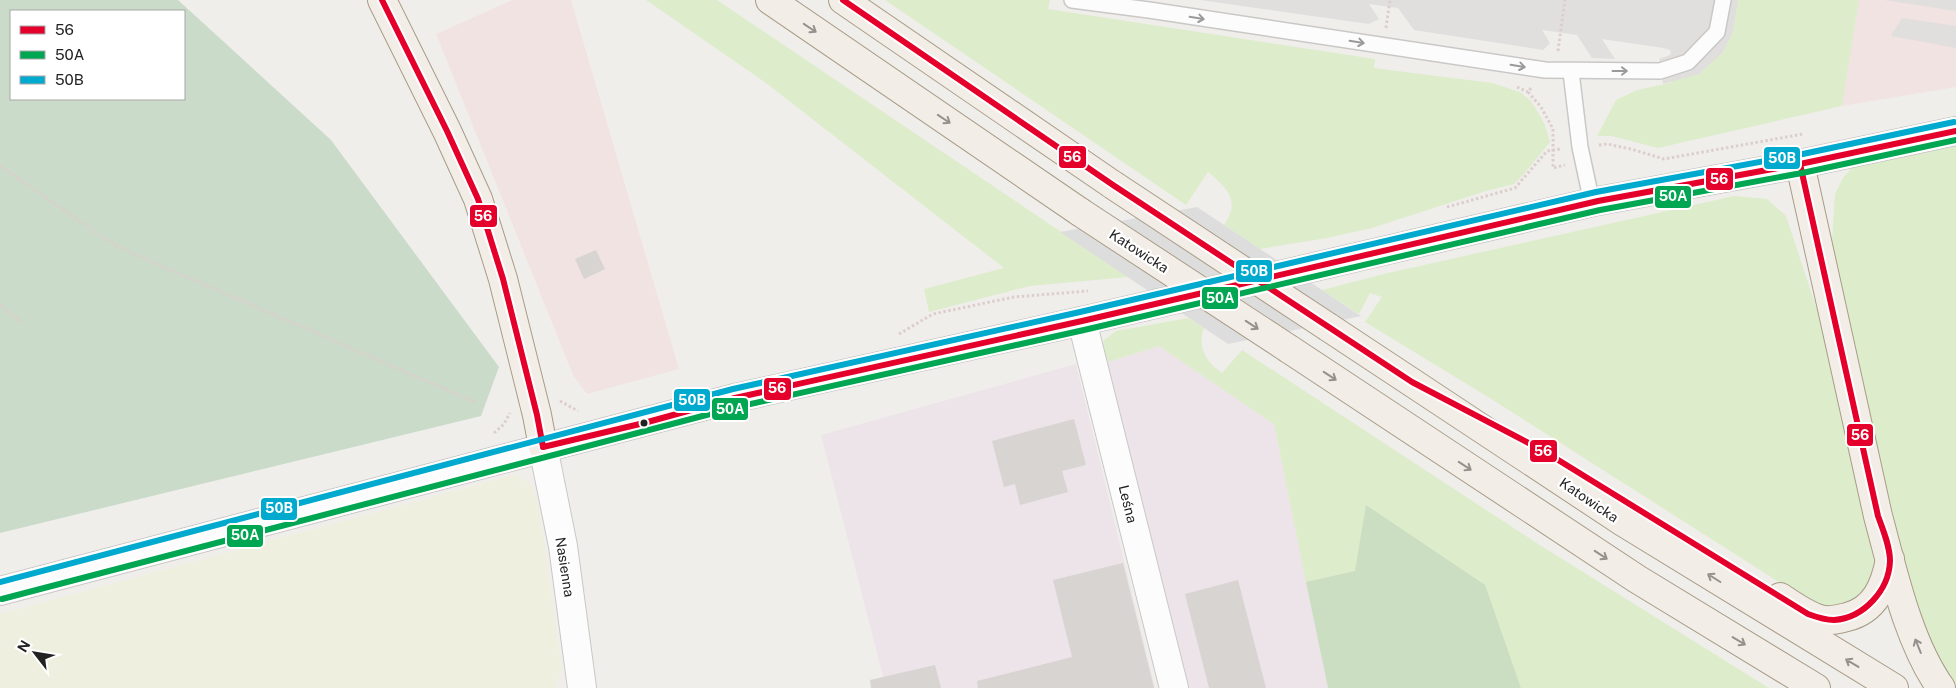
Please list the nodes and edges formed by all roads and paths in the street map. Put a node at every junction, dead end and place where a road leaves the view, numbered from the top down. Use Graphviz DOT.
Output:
graph roads {
  1 [pos="382,0"];
  2 [pos="770,0"];
  3 [pos="843,0"];
  4 [pos="1072,0"];
  5 [pos="1137,0"];
  6 [pos="1723,0"];
  7 [pos="1148,10"];
  8 [pos="1571,72"];
  9 [pos="1956,131"];
  10 [pos="1800,164"];
  11 [pos="0,166"];
  12 [pos="1592,203"];
  13 [pos="0,305"];
  14 [pos="1082,321"];
  15 [pos="23,323"];
  16 [pos="1412,382"];
  17 [pos="477,403"];
  18 [pos="543,447"];
  19 [pos="1890,559"];
  20 [pos="0,591"];
  21 [pos="582,688"];
  22 [pos="1174,688"];
  23 [pos="1816,688"];
  24 [pos="1894,688"];
  25 [pos="1941,688"];
  1 -- 18 [label="main road"];
  2 -- 23 [label="main road, Katowicka, one-way, bridge"];
  3 -- 16 [label="main road, Katowicka, bridge"];
  4 -- 7 [label="lane"];
  5 -- 7 [label="lane"];
  8 -- 6 [label="lane, one-way"];
  7 -- 8 [label="lane, one-way"];
  8 -- 12 [label="lane"];
  9 -- 10 [label="street"];
  10 -- 12 [label="street"];
  10 -- 19 [label="main road"];
  11 -- 17 [label="path"];
  12 -- 14 [label="street"];
  13 -- 15 [label="path"];
  14 -- 18 [label="street"];
  14 -- 22 [label="street, Leśna"];
  16 -- 19 [label="main road"];
  24 -- 16 [label="main road, Katowicka, one-way"];
  18 -- 20 [label="street"];
  18 -- 21 [label="street, Nasienna"];
  25 -- 19 [label="main road, one-way"];
}
